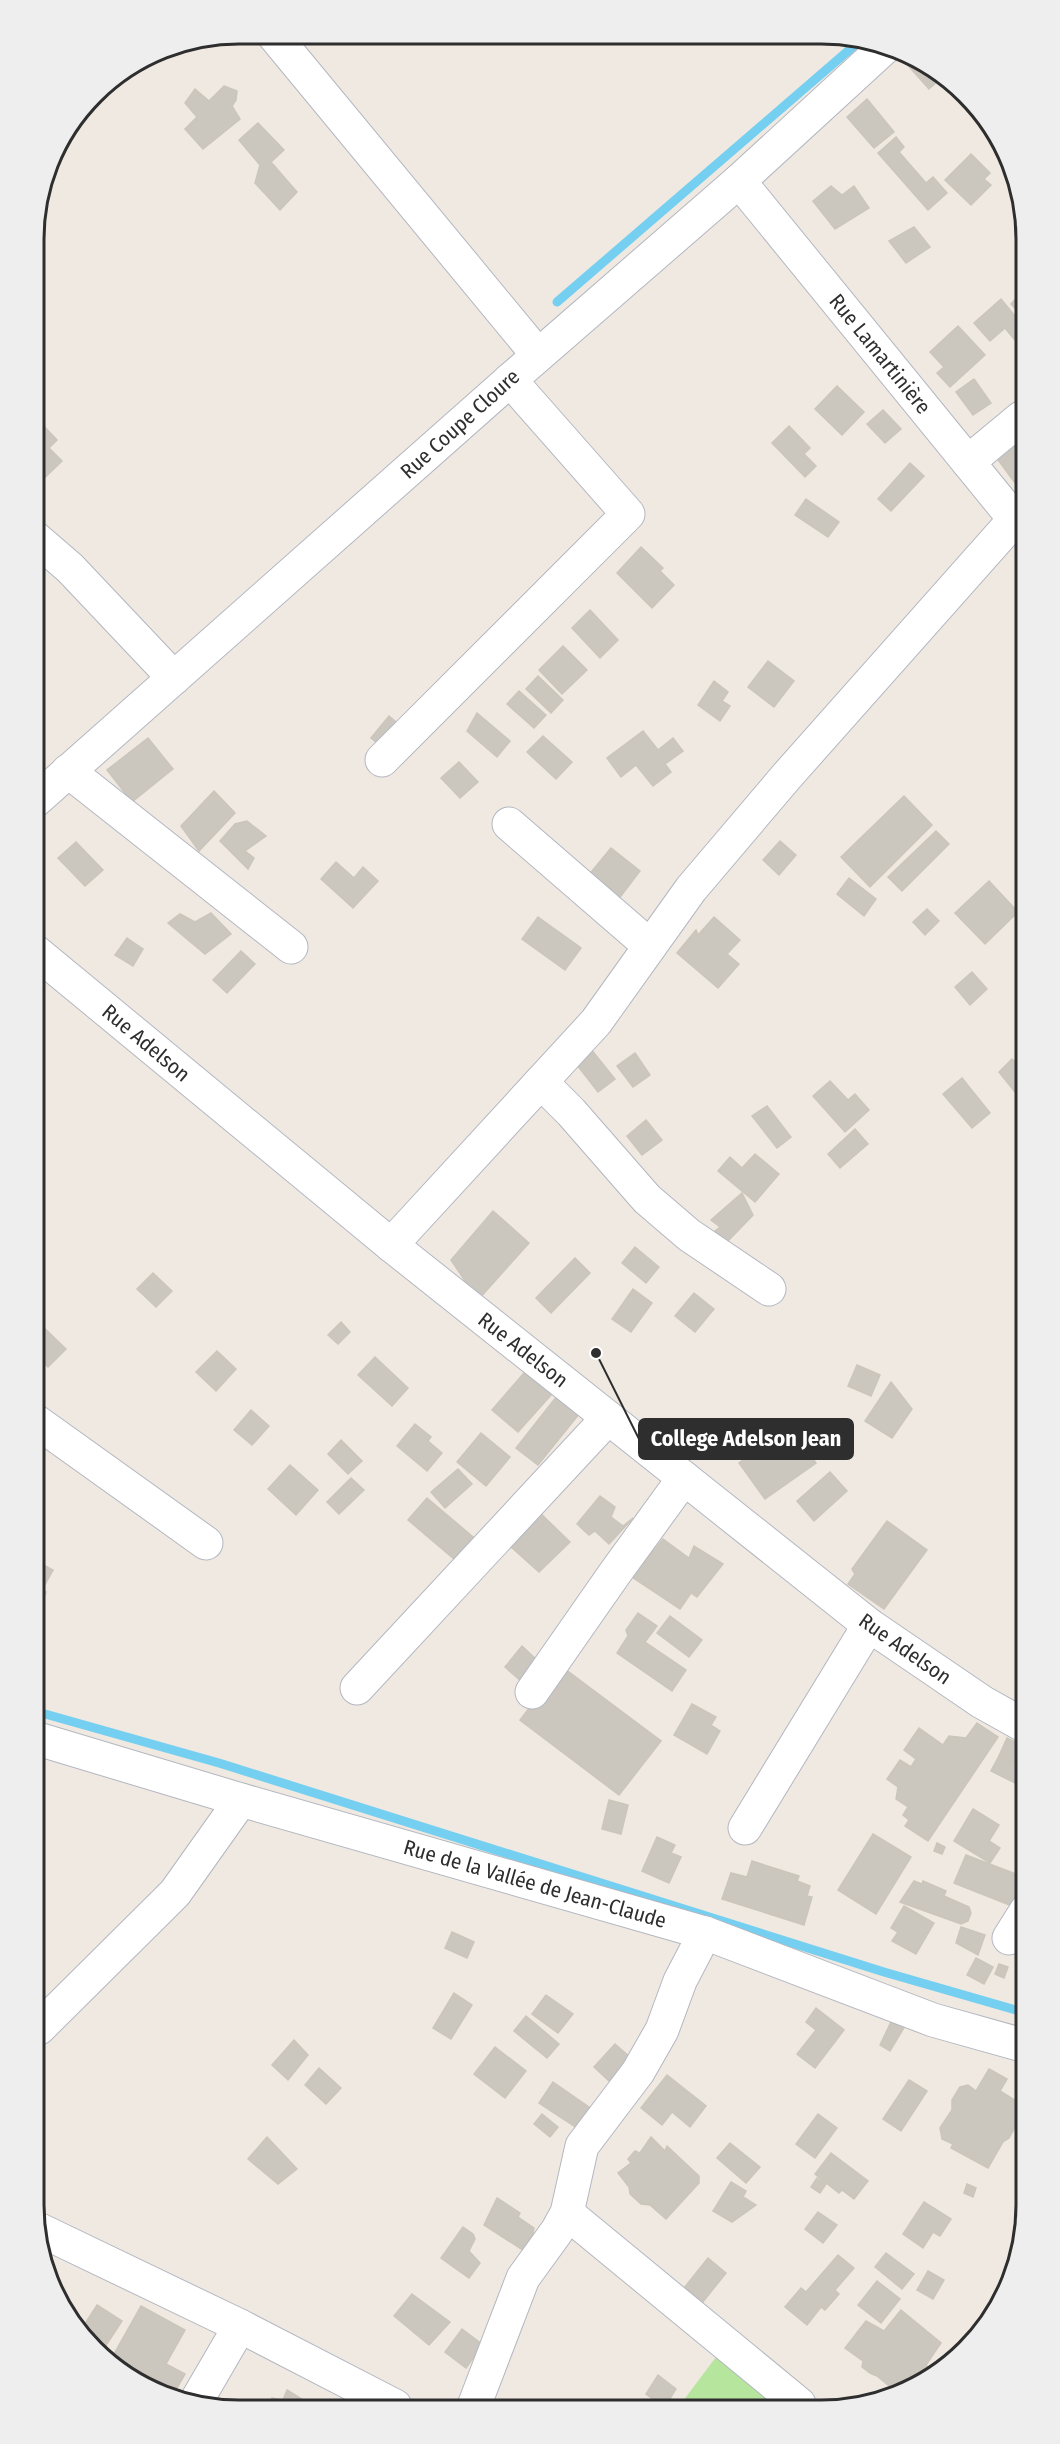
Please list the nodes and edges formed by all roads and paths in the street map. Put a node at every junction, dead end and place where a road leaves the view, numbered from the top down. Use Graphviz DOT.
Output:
graph roads {
  1 [pos="281,44"];
  2 [pos="870,50"];
  3 [pos="739,180"];
  4 [pos="538,355"];
  5 [pos="510,380"];
  6 [pos="1016,422"];
  7 [pos="968,462"];
  8 [pos="1016,521"];
  9 [pos="1016,525"];
  10 [pos="44,546"];
  11 [pos="174,678"];
  12 [pos="382,760"];
  13 [pos="68,771"];
  14 [pos="44,793"];
  15 [pos="509,824"];
  16 [pos="650,946"];
  17 [pos="291,947"];
  18 [pos="44,959"];
  19 [pos="541,1082"];
  20 [pos="391,1245"];
  21 [pos="769,1289"];
  22 [pos="608,1418"];
  23 [pos="44,1427"];
  24 [pos="684,1478"];
  25 [pos="206,1543"];
  26 [pos="869,1625"];
  27 [pos="357,1688"];
  28 [pos="532,1692"];
  29 [pos="1016,1721"];
  30 [pos="44,1741"];
  31 [pos="241,1800"];
  32 [pos="746,1828"];
  33 [pos="705,1933"];
  34 [pos="44,2023"];
  35 [pos="1016,2043"];
  36 [pos="567,2212"];
  37 [pos="45,2233"];
  38 [pos="240,2326"];
  39 [pos="199,2397"];
  40 [pos="383,2400"];
  41 [pos="476,2400"];
  42 [pos="794,2400"];
  1 -- 4 [label="street"];
  2 -- 3 [label="street, Rue Coupe Cloure"];
  3 -- 4 [label="street, Rue Coupe Cloure"];
  3 -- 7 [label="street, Rue Lamartinière"];
  4 -- 5 [label="street, Rue Coupe Cloure"];
  5 -- 11 [label="street, Rue Coupe Cloure"];
  5 -- 12 [label="street"];
  6 -- 7 [label="street"];
  7 -- 8 [label="street, Rue Lamartinière"];
  9 -- 16 [label="street"];
  10 -- 11 [label="street"];
  11 -- 13 [label="street, Rue Coupe Cloure"];
  13 -- 14 [label="street, Rue Coupe Cloure"];
  13 -- 17 [label="street"];
  15 -- 16 [label="street"];
  16 -- 19 [label="street"];
  18 -- 20 [label="street, Rue Adelson"];
  19 -- 20 [label="street"];
  19 -- 21 [label="street"];
  20 -- 22 [label="street, Rue Adelson"];
  22 -- 24 [label="street, Rue Adelson"];
  22 -- 27 [label="street"];
  23 -- 25 [label="street"];
  24 -- 26 [label="street, Rue Adelson"];
  24 -- 28 [label="street"];
  26 -- 29 [label="street, Rue Adelson"];
  26 -- 32 [label="street"];
  30 -- 31 [label="street, Rue de la Vallée de Jean-Claude"];
  31 -- 33 [label="street, Rue de la Vallée de Jean-Claude"];
  31 -- 34 [label="street"];
  33 -- 35 [label="street, Rue de la Vallée de Jean-Claude"];
  33 -- 36 [label="street"];
  36 -- 41 [label="street"];
  36 -- 42 [label="street"];
  37 -- 38 [label="street"];
  38 -- 39 [label="street"];
  38 -- 40 [label="street"];
}
